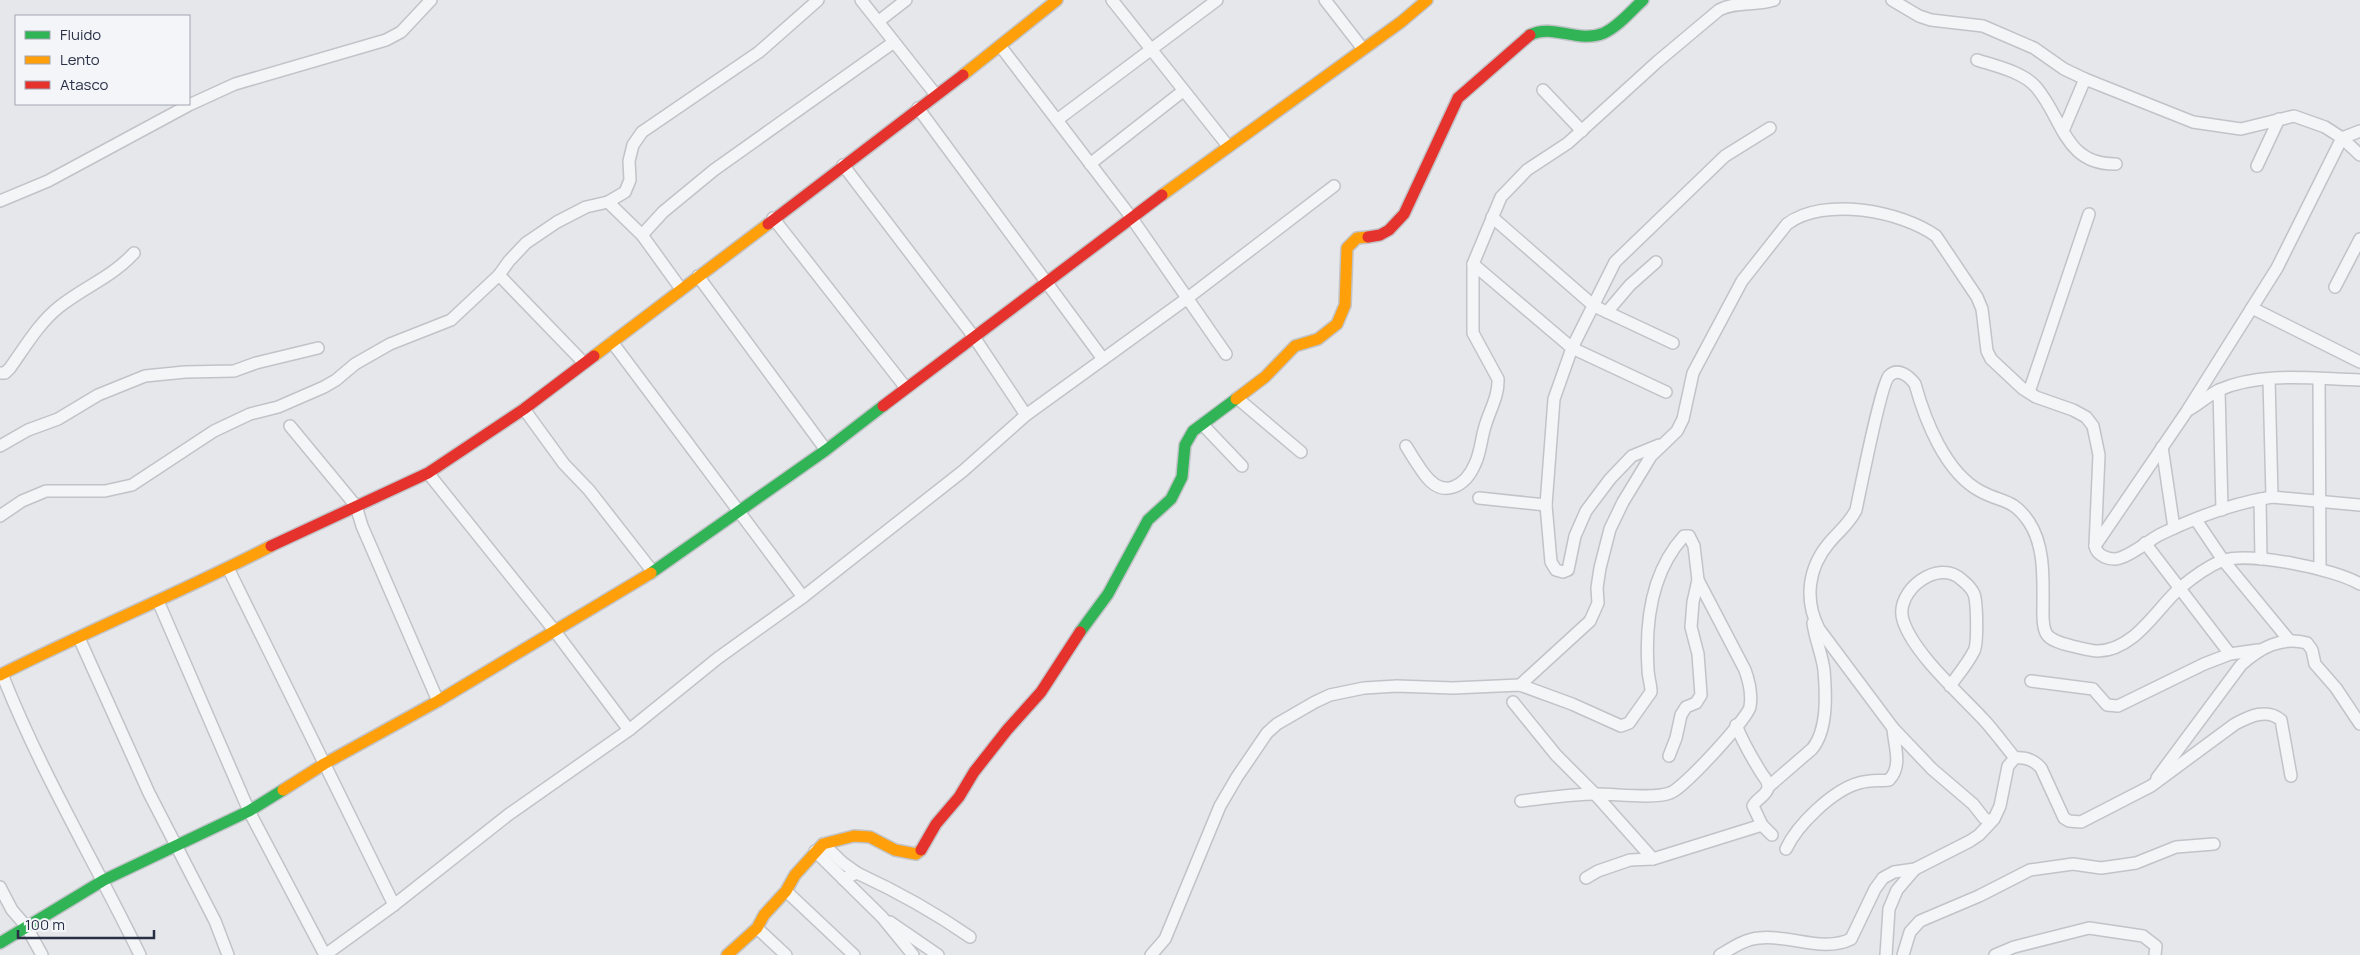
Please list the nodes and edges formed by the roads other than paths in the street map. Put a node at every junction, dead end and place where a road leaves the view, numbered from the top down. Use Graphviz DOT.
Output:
graph roads {
  1 [pos="432,0"];
  2 [pos="818,0"];
  3 [pos="861,0"];
  4 [pos="906,0"];
  5 [pos="1057,0"];
  6 [pos="1112,0"];
  7 [pos="1217,0"];
  8 [pos="1324,0"];
  9 [pos="1427,0"];
  10 [pos="1643,0"];
  11 [pos="1774,0"];
  12 [pos="1892,0"];
  13 [pos="879,21"];
  14 [pos="894,42"];
  15 [pos="1001,46"];
  16 [pos="1363,49"];
  17 [pos="1149,50"];
  18 [pos="1978,60"];
  19 [pos="2085,79"];
  20 [pos="1543,90"];
  21 [pos="1183,92"];
  22 [pos="936,95"];
  23 [pos="189,105"];
  24 [pos="190,105"];
  25 [pos="918,108"];
  26 [pos="2279,119"];
  27 [pos="1057,120"];
  28 [pos="1770,128"];
  29 [pos="1582,131"];
  30 [pos="2360,131"];
  31 [pos="2063,132"];
  32 [pos="2342,138"];
  33 [pos="1228,146"];
  34 [pos="2359,155"];
  35 [pos="1090,164"];
  36 [pos="2116,164"];
  37 [pos="844,165"];
  38 [pos="2257,166"];
  39 [pos="1334,186"];
  40 [pos="0,201"];
  41 [pos="608,202"];
  42 [pos="2089,214"];
  43 [pos="1131,217"];
  44 [pos="1492,217"];
  45 [pos="774,218"];
  46 [pos="642,235"];
  47 [pos="2360,238"];
  48 [pos="134,253"];
  49 [pos="1656,262"];
  50 [pos="1473,264"];
  51 [pos="499,275"];
  52 [pos="698,276"];
  53 [pos="1046,282"];
  54 [pos="2334,286"];
  55 [pos="681,290"];
  56 [pos="1189,297"];
  57 [pos="1594,306"];
  58 [pos="2252,308"];
  59 [pos="1607,312"];
  60 [pos="974,336"];
  61 [pos="612,342"];
  62 [pos="1673,343"];
  63 [pos="318,348"];
  64 [pos="1572,348"];
  65 [pos="1226,354"];
  66 [pos="1103,359"];
  67 [pos="2360,362"];
  68 [pos="584,363"];
  69 [pos="0,373"];
  70 [pos="2268,379"];
  71 [pos="2319,379"];
  72 [pos="2360,380"];
  73 [pos="906,388"];
  74 [pos="2219,390"];
  75 [pos="1666,392"];
  76 [pos="2029,392"];
  77 [pos="1237,398"];
  78 [pos="524,409"];
  79 [pos="2187,411"];
  80 [pos="1026,415"];
  81 [pos="1202,424"];
  82 [pos="290,426"];
  83 [pos="1660,445"];
  84 [pos="0,446"];
  85 [pos="1406,446"];
  86 [pos="2162,447"];
  87 [pos="826,450"];
  88 [pos="1302,452"];
  89 [pos="1242,466"];
  90 [pos="428,474"];
  91 [pos="2272,497"];
  92 [pos="1479,498"];
  93 [pos="2260,499"];
  94 [pos="2319,501"];
  95 [pos="1546,505"];
  96 [pos="2360,505"];
  97 [pos="356,506"];
  98 [pos="2222,510"];
  99 [pos="740,511"];
  100 [pos="0,516"];
  101 [pos="2196,520"];
  102 [pos="2174,528"];
  103 [pos="2145,543"];
  104 [pos="2095,546"];
  105 [pos="2261,559"];
  106 [pos="2223,560"];
  107 [pos="228,568"];
  108 [pos="2320,568"];
  109 [pos="653,572"];
  110 [pos="1698,580"];
  111 [pos="2360,584"];
  112 [pos="2179,589"];
  113 [pos="803,597"];
  114 [pos="158,601"];
  115 [pos="1812,614"];
  116 [pos="554,630"];
  117 [pos="79,638"];
  118 [pos="2289,640"];
  119 [pos="2258,650"];
  120 [pos="2230,654"];
  121 [pos="1,675"];
  122 [pos="2032,681"];
  123 [pos="1520,686"];
  124 [pos="1950,686"];
  125 [pos="438,701"];
  126 [pos="1513,702"];
  127 [pos="2360,724"];
  128 [pos="1736,725"];
  129 [pos="1893,728"];
  130 [pos="629,730"];
  131 [pos="1669,756"];
  132 [pos="2015,758"];
  133 [pos="324,764"];
  134 [pos="2292,776"];
  135 [pos="2151,786"];
  136 [pos="1768,787"];
  137 [pos="1595,794"];
  138 [pos="1521,801"];
  139 [pos="249,811"];
  140 [pos="1990,821"];
  141 [pos="1762,825"];
  142 [pos="1772,835"];
  143 [pos="2214,844"];
  144 [pos="176,847"];
  145 [pos="819,848"];
  146 [pos="1786,849"];
  147 [pos="1653,859"];
  148 [pos="1915,869"];
  149 [pos="857,873"];
  150 [pos="1586,878"];
  151 [pos="843,879"];
  152 [pos="104,880"];
  153 [pos="0,886"];
  154 [pos="786,891"];
  155 [pos="394,904"];
  156 [pos="882,917"];
  157 [pos="26,926"];
  158 [pos="757,928"];
  159 [pos="970,937"];
  160 [pos="0,943"];
  161 [pos="42,955"];
  162 [pos="140,955"];
  163 [pos="228,955"];
  164 [pos="325,955"];
  165 [pos="726,955"];
  166 [pos="786,955"];
  167 [pos="854,955"];
  168 [pos="913,955"];
  169 [pos="938,955"];
  170 [pos="1151,955"];
  171 [pos="1720,955"];
  172 [pos="1886,955"];
  173 [pos="1903,955"];
  174 [pos="1995,955"];
  175 [pos="2155,955"];
  1 -- 24 [label="street"];
  2 -- 41 [label="street"];
  3 -- 13 [label="street"];
  4 -- 13 [label="street"];
  5 -- 15 [label="street"];
  6 -- 17 [label="street"];
  7 -- 17 [label="street"];
  8 -- 16 [label="street"];
  9 -- 16 [label="street"];
  10 -- 77 [label="street"];
  11 -- 29 [label="street"];
  12 -- 19 [label="street"];
  13 -- 14 [label="street"];
  14 -- 22 [label="street"];
  14 -- 46 [label="street"];
  15 -- 22 [label="street"];
  15 -- 27 [label="street"];
  16 -- 33 [label="street"];
  17 -- 21 [label="street"];
  17 -- 27 [label="street"];
  18 -- 31 [label="street"];
  19 -- 26 [label="street"];
  19 -- 31 [label="street"];
  20 -- 29 [label="street"];
  21 -- 33 [label="street"];
  21 -- 35 [label="street"];
  22 -- 25 [label="street"];
  23 -- 40 [label="street"];
  25 -- 37 [label="street"];
  25 -- 53 [label="street"];
  26 -- 32 [label="street"];
  26 -- 38 [label="street"];
  27 -- 35 [label="street"];
  28 -- 57 [label="street"];
  29 -- 44 [label="street"];
  30 -- 32 [label="street"];
  31 -- 36 [label="street"];
  32 -- 34 [label="street"];
  32 -- 58 [label="street"];
  33 -- 43 [label="street"];
  35 -- 43 [label="street"];
  37 -- 45 [label="street"];
  37 -- 60 [label="street"];
  39 -- 56 [label="street"];
  41 -- 46 [label="street"];
  41 -- 51 [label="street"];
  42 -- 76 [label="street"];
  43 -- 53 [label="street"];
  43 -- 56 [label="street"];
  44 -- 50 [label="street"];
  44 -- 57 [label="street"];
  45 -- 52 [label="street"];
  45 -- 73 [label="street"];
  46 -- 55 [label="street"];
  47 -- 54 [label="street"];
  48 -- 69 [label="street"];
  49 -- 59 [label="street"];
  50 -- 64 [label="street"];
  50 -- 85 [label="street"];
  51 -- 68 [label="street"];
  51 -- 100 [label="street"];
  52 -- 55 [label="street"];
  52 -- 87 [label="street"];
  53 -- 60 [label="street"];
  53 -- 66 [label="street"];
  55 -- 61 [label="street"];
  56 -- 65 [label="street"];
  56 -- 66 [label="street"];
  57 -- 59 [label="street"];
  57 -- 64 [label="street"];
  58 -- 67 [label="street"];
  58 -- 79 [label="street"];
  59 -- 62 [label="street"];
  60 -- 73 [label="street"];
  60 -- 80 [label="street"];
  61 -- 68 [label="street"];
  61 -- 99 [label="street"];
  63 -- 84 [label="street"];
  64 -- 75 [label="street"];
  64 -- 95 [label="street"];
  66 -- 80 [label="street"];
  68 -- 78 [label="street"];
  70 -- 71 [label="street"];
  70 -- 74 [label="street"];
  70 -- 91 [label="street"];
  71 -- 72 [label="street"];
  71 -- 94 [label="street"];
  73 -- 87 [label="street"];
  74 -- 79 [label="street"];
  74 -- 98 [label="street"];
  76 -- 83 [label="street"];
  76 -- 104 [label="street"];
  77 -- 81 [label="street"];
  77 -- 88 [label="street"];
  78 -- 90 [label="street"];
  78 -- 109 [label="street"];
  79 -- 86 [label="street"];
  80 -- 113 [label="street"];
  81 -- 89 [label="street"];
  81 -- 145 [label="street"];
  82 -- 97 [label="street"];
  83 -- 95 [label="street"];
  83 -- 123 [label="street"];
  86 -- 102 [label="street"];
  86 -- 104 [label="street"];
  87 -- 99 [label="street"];
  90 -- 97 [label="street"];
  90 -- 116 [label="street"];
  91 -- 93 [label="street"];
  91 -- 94 [label="street"];
  92 -- 95 [label="street"];
  93 -- 98 [label="street"];
  93 -- 105 [label="street"];
  94 -- 96 [label="street"];
  94 -- 108 [label="street"];
  97 -- 107 [label="street"];
  97 -- 125 [label="street"];
  98 -- 101 [label="street"];
  99 -- 109 [label="street"];
  99 -- 113 [label="street"];
  101 -- 102 [label="street"];
  101 -- 106 [label="street"];
  102 -- 103 [label="street"];
  103 -- 104 [label="street"];
  103 -- 112 [label="street"];
  105 -- 106 [label="street"];
  105 -- 108 [label="street"];
  106 -- 112 [label="street"];
  106 -- 118 [label="street"];
  107 -- 114 [label="street"];
  107 -- 133 [label="street"];
  108 -- 111 [label="street"];
  109 -- 116 [label="street"];
  110 -- 123 [label="street"];
  110 -- 128 [label="street"];
  110 -- 131 [label="street"];
  112 -- 115 [label="street"];
  112 -- 120 [label="street"];
  113 -- 130 [label="street"];
  114 -- 117 [label="street"];
  114 -- 139 [label="street"];
  115 -- 129 [label="street"];
  115 -- 136 [label="street"];
  116 -- 125 [label="street"];
  116 -- 130 [label="street"];
  117 -- 121 [label="street"];
  117 -- 144 [label="street"];
  118 -- 119 [label="street"];
  118 -- 127 [label="street"];
  119 -- 120 [label="street"];
  119 -- 135 [label="street"];
  120 -- 122 [label="street"];
  121 -- 152 [label="street"];
  123 -- 170 [label="street"];
  124 -- 124 [label="street"];
  124 -- 132 [label="street"];
  125 -- 133 [label="street"];
  126 -- 137 [label="street"];
  128 -- 136 [label="street"];
  128 -- 137 [label="street"];
  129 -- 140 [label="street"];
  129 -- 146 [label="street"];
  130 -- 155 [label="street"];
  132 -- 135 [label="street"];
  132 -- 140 [label="street"];
  133 -- 139 [label="street"];
  133 -- 155 [label="street"];
  134 -- 135 [label="street"];
  136 -- 141 [label="street"];
  137 -- 138 [label="street"];
  137 -- 147 [label="street"];
  139 -- 144 [label="street"];
  139 -- 164 [label="street"];
  140 -- 148 [label="street"];
  141 -- 142 [label="street"];
  141 -- 147 [label="street"];
  143 -- 173 [label="street"];
  144 -- 152 [label="street"];
  144 -- 163 [label="street"];
  145 -- 149 [label="street"];
  145 -- 151 [label="street"];
  145 -- 154 [label="street"];
  147 -- 150 [label="street"];
  148 -- 171 [label="street"];
  148 -- 172 [label="street"];
  149 -- 151 [label="street"];
  149 -- 159 [label="street"];
  151 -- 156 [label="street"];
  152 -- 157 [label="street"];
  152 -- 162 [label="street"];
  153 -- 157 [label="street"];
  154 -- 158 [label="street"];
  154 -- 167 [label="street"];
  155 -- 164 [label="street"];
  156 -- 168 [label="street"];
  156 -- 169 [label="street"];
  157 -- 160 [label="street"];
  157 -- 161 [label="street"];
  158 -- 165 [label="street"];
  158 -- 166 [label="street"];
  174 -- 175 [label="street"];
}
